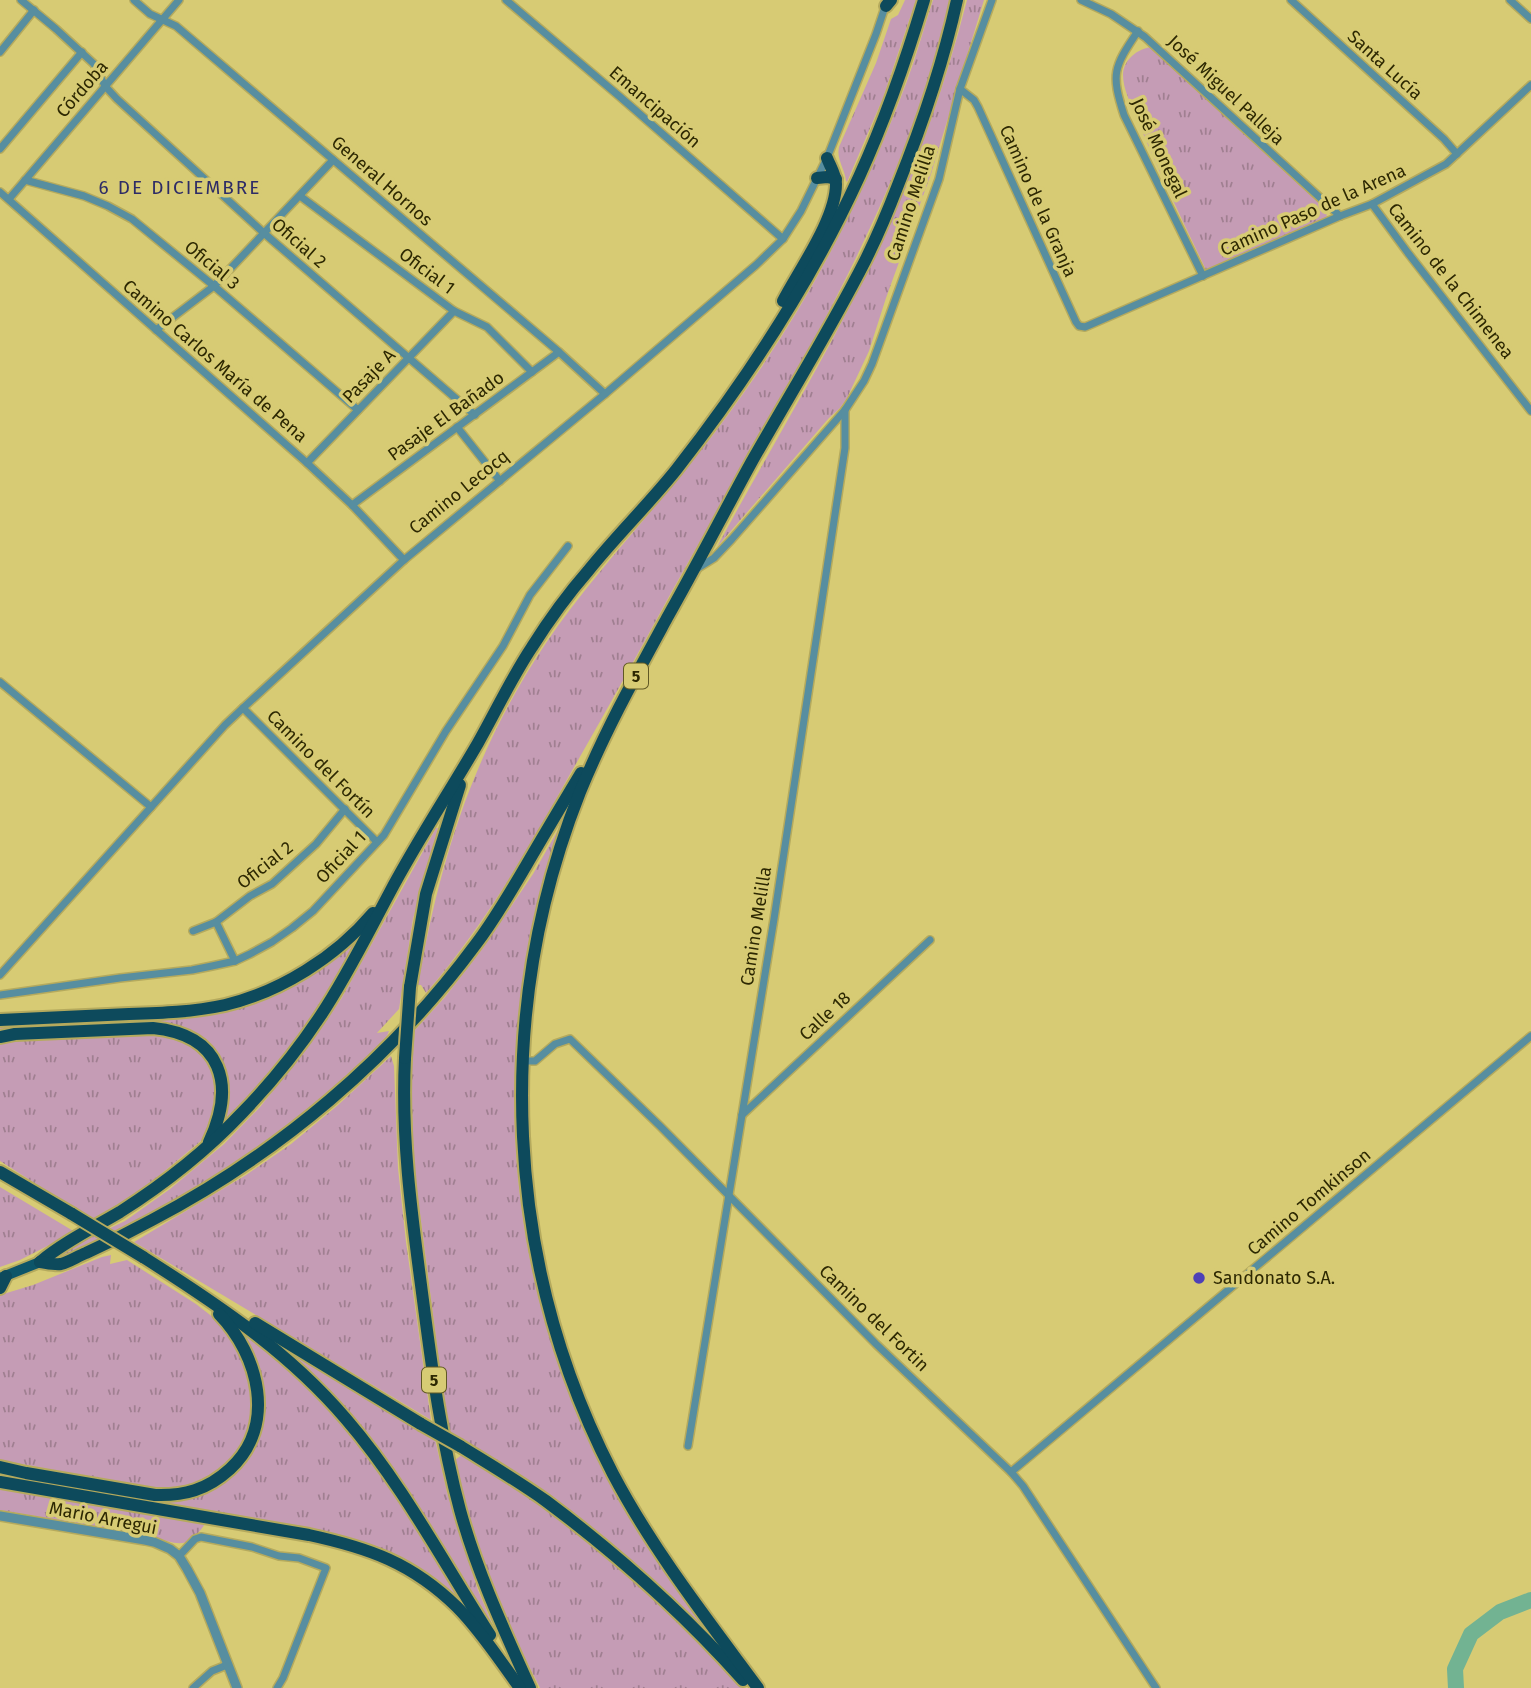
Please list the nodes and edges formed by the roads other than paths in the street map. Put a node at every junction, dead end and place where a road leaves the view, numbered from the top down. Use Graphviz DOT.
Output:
graph roads {
  1 [pos="21,0"];
  2 [pos="134,0"];
  3 [pos="179,0"];
  4 [pos="506,0"];
  5 [pos="924,0"];
  6 [pos="957,0"];
  7 [pos="992,0"];
  8 [pos="1081,0"];
  9 [pos="1291,0"];
  10 [pos="1510,0"];
  11 [pos="888,2"];
  12 [pos="34,10"];
  13 [pos="1531,19"];
  14 [pos="162,20"];
  15 [pos="1138,32"];
  16 [pos="0,52"];
  17 [pos="82,52"];
  18 [pos="1531,85"];
  19 [pos="105,86"];
  20 [pos="960,89"];
  21 [pos="0,149"];
  22 [pos="1457,154"];
  23 [pos="827,158"];
  24 [pos="333,160"];
  25 [pos="817,178"];
  26 [pos="836,179"];
  27 [pos="24,180"];
  28 [pos="0,192"];
  29 [pos="300,196"];
  30 [pos="9,199"];
  31 [pos="1372,204"];
  32 [pos="1340,216"];
  33 [pos="265,234"];
  34 [pos="783,239"];
  35 [pos="1203,276"];
  36 [pos="214,286"];
  37 [pos="454,311"];
  38 [pos="778,324"];
  39 [pos="1085,327"];
  40 [pos="156,330"];
  41 [pos="559,352"];
  42 [pos="409,357"];
  43 [pos="532,372"];
  44 [pos="605,394"];
  45 [pos="358,410"];
  46 [pos="845,410"];
  47 [pos="1531,411"];
  48 [pos="475,415"];
  49 [pos="457,427"];
  50 [pos="307,463"];
  51 [pos="500,481"];
  52 [pos="352,505"];
  53 [pos="568,546"];
  54 [pos="404,560"];
  55 [pos="694,570"];
  56 [pos="0,682"];
  57 [pos="243,708"];
  58 [pos="612,719"];
  59 [pos="481,737"];
  60 [pos="151,807"];
  61 [pos="345,809"];
  62 [pos="377,842"];
  63 [pos="392,888"];
  64 [pos="216,922"];
  65 [pos="193,931"];
  66 [pos="930,940"];
  67 [pos="235,961"];
  68 [pos="0,975"];
  69 [pos="0,995"];
  70 [pos="0,1020"];
  71 [pos="1531,1036"];
  72 [pos="0,1037"];
  73 [pos="523,1061"];
  74 [pos="742,1115"];
  75 [pos="205,1150"];
  76 [pos="0,1172"];
  77 [pos="728,1196"];
  78 [pos="40,1262"];
  79 [pos="2,1280"];
  80 [pos="194,1289"];
  81 [pos="688,1446"];
  82 [pos="0,1467"];
  83 [pos="1011,1472"];
  84 [pos="0,1482"];
  85 [pos="0,1516"];
  86 [pos="179,1556"];
  87 [pos="227,1665"];
  88 [pos="193,1688"];
  89 [pos="237,1688"];
  90 [pos="277,1688"];
  91 [pos="522,1688"];
  92 [pos="530,1688"];
  93 [pos="751,1688"];
  94 [pos="758,1688"];
  95 [pos="1156,1688"];
  1 -- 12 [label="street, Oficial 2"];
  2 -- 14 [label="street, General Hornos"];
  3 -- 14 [label="street, Córdoba"];
  4 -- 34 [label="street, Emancipación"];
  5 -- 38 [label="highway, 5"];
  6 -- 55 [label="highway, 5"];
  7 -- 20 [label="street, Camino Melilla"];
  8 -- 15 [label="street, José Miguel Palleja"];
  9 -- 22 [label="street, Santa Lucía"];
  10 -- 13 [label="street"];
  11 -- 23 [label="street, Camino Lecocq"];
  12 -- 16 [label="street"];
  12 -- 17 [label="street, Oficial 2"];
  14 -- 19 [label="street, Córdoba"];
  14 -- 24 [label="street, General Hornos"];
  15 -- 32 [label="street, José Miguel Palleja"];
  15 -- 35 [label="street, José Monegal"];
  17 -- 19 [label="street, Oficial 2"];
  17 -- 21 [label="street, Córdoba"];
  18 -- 22 [label="street, Camino Paso de la Arena"];
  19 -- 27 [label="street, Córdoba"];
  19 -- 33 [label="street, Oficial 2"];
  20 -- 39 [label="street, Camino de la Granja"];
  20 -- 46 [label="street, Camino Melilla"];
  22 -- 31 [label="street, Camino Paso de la Arena"];
  23 -- 25 [label="street, Camino Lecocq"];
  23 -- 26 [label="highway"];
  24 -- 29 [label="street"];
  24 -- 41 [label="street, General Hornos"];
  25 -- 26 [label="highway"];
  25 -- 34 [label="street, Camino Lecocq"];
  26 -- 38 [label="highway"];
  27 -- 30 [label="street, Córdoba"];
  27 -- 36 [label="street, Oficial 3"];
  28 -- 30 [label="street, Camino Carlos María de Pena"];
  29 -- 33 [label="street"];
  29 -- 37 [label="street, Oficial 1"];
  30 -- 40 [label="street, Camino Carlos María de Pena"];
  31 -- 32 [label="street, Camino Paso de la Arena"];
  31 -- 47 [label="street, Camino de la Chimenea"];
  32 -- 35 [label="street, Camino Paso de la Arena"];
  33 -- 36 [label="street"];
  33 -- 42 [label="street, Oficial 2"];
  34 -- 44 [label="street, Camino Lecocq"];
  35 -- 39 [label="street, Camino Paso de la Arena"];
  36 -- 40 [label="street"];
  36 -- 45 [label="street, Oficial 3"];
  37 -- 42 [label="street, Pasaje A"];
  37 -- 43 [label="street, Oficial 1"];
  38 -- 59 [label="highway, 5"];
  40 -- 50 [label="street, Camino Carlos María de Pena"];
  41 -- 43 [label="street, Pasaje El Bañado"];
  41 -- 44 [label="street, General Hornos"];
  42 -- 45 [label="street, Pasaje A"];
  42 -- 48 [label="street, Oficial 2"];
  43 -- 48 [label="street, Pasaje El Bañado"];
  44 -- 51 [label="street, Camino Lecocq"];
  45 -- 50 [label="street, Pasaje A"];
  46 -- 55 [label="street, Camino Melilla"];
  46 -- 74 [label="street, Camino Melilla"];
  48 -- 49 [label="street, Pasaje El Bañado"];
  49 -- 51 [label="street"];
  49 -- 52 [label="street, Pasaje El Bañado"];
  50 -- 52 [label="street, Camino Carlos María de Pena"];
  51 -- 54 [label="street, Camino Lecocq"];
  52 -- 54 [label="street, Camino Carlos María de Pena"];
  53 -- 62 [label="street, Oficial 1"];
  54 -- 57 [label="street, Camino Lecocq"];
  55 -- 58 [label="highway, 5"];
  56 -- 60 [label="street"];
  57 -- 60 [label="street, Camino Lecocq"];
  57 -- 61 [label="street, Camino del Fortín"];
  58 -- 73 [label="highway, 5"];
  58 -- 78 [label="highway"];
  59 -- 63 [label="highway"];
  59 -- 92 [label="highway, 5, bridge"];
  60 -- 68 [label="street, Camino Lecocq"];
  61 -- 62 [label="street, Camino del Fortín"];
  61 -- 64 [label="street, Oficial 2"];
  62 -- 67 [label="street, Oficial 1"];
  63 -- 70 [label="highway"];
  63 -- 75 [label="highway"];
  64 -- 65 [label="street, Oficial 2"];
  64 -- 67 [label="street"];
  66 -- 74 [label="street, Calle 18"];
  67 -- 69 [label="street, Oficial 1"];
  71 -- 83 [label="street, Camino Tomkinson"];
  72 -- 75 [label="highway"];
  73 -- 77 [label="street, Camino del Fortin"];
  73 -- 94 [label="highway, 5"];
  74 -- 77 [label="street, Camino Melilla"];
  75 -- 78 [label="highway"];
  76 -- 80 [label="highway, bridge"];
  77 -- 81 [label="street, Camino Melilla"];
  77 -- 83 [label="street, Camino del Fortin"];
  78 -- 79 [label="main road"];
  80 -- 82 [label="highway"];
  80 -- 91 [label="highway"];
  80 -- 93 [label="highway, bridge"];
  83 -- 95 [label="street, Camino del Fortin"];
  84 -- 91 [label="highway"];
  85 -- 86 [label="street, Mario Arregui"];
  86 -- 87 [label="street"];
  86 -- 90 [label="street"];
  87 -- 88 [label="street"];
  87 -- 89 [label="street"];
}
